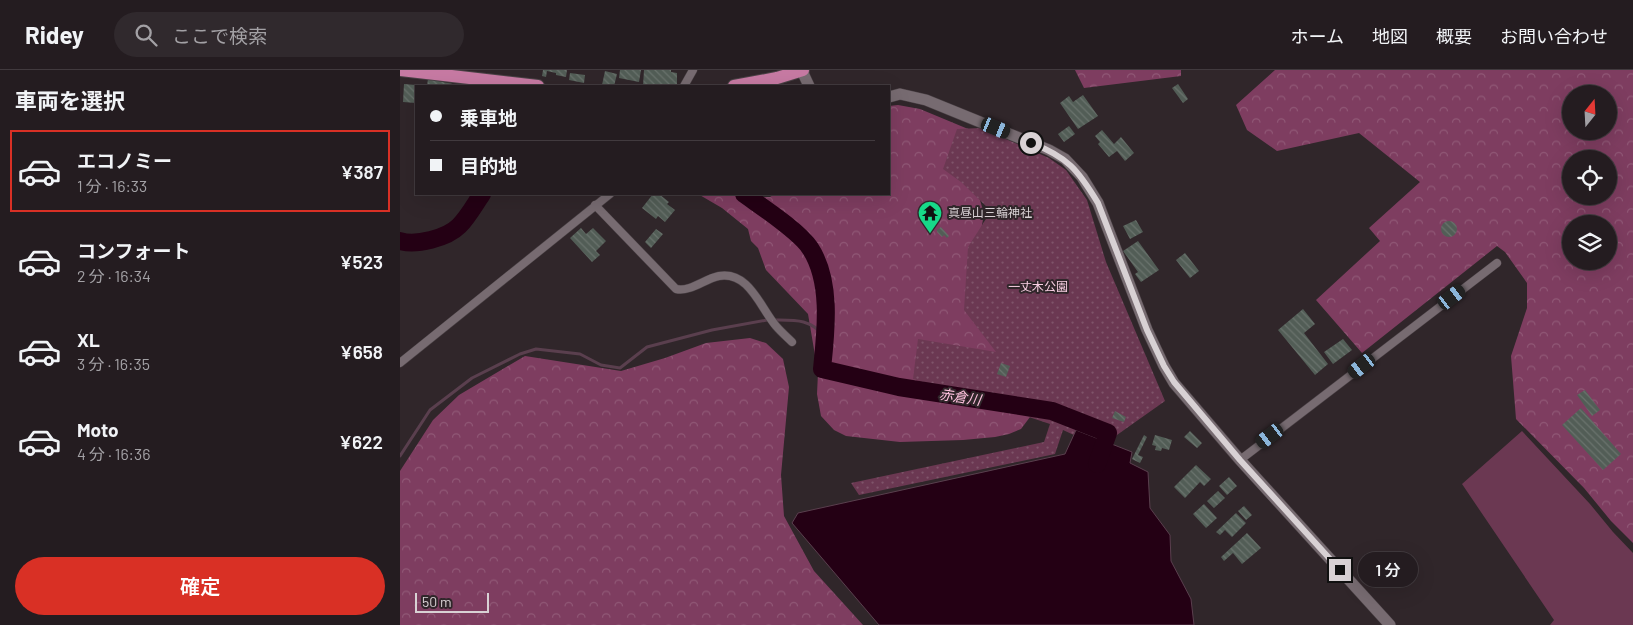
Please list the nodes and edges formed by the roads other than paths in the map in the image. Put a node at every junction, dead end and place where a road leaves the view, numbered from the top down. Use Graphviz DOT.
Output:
graph roads {
  1 [pos="400,70"];
  2 [pos="693,70"];
  3 [pos="802,70"];
  4 [pos="529,85"];
  5 [pos="685,85"];
  6 [pos="739,85"];
  7 [pos="809,85"];
  8 [pos="890,97"];
  9 [pos="609,195"];
  10 [pos="595,206"];
  11 [pos="1497,262"];
  12 [pos="792,342"];
  13 [pos="400,363"];
  14 [pos="1240,460"];
  15 [pos="1390,625"];
  1 -- 4 [label="main road"];
  2 -- 5 [label="street"];
  3 -- 6 [label="main road"];
  3 -- 7 [label="street"];
  8 -- 14 [label="street"];
  9 -- 10 [label="street"];
  10 -- 12 [label="street"];
  10 -- 13 [label="street"];
  11 -- 14 [label="street"];
  14 -- 15 [label="street"];
}
